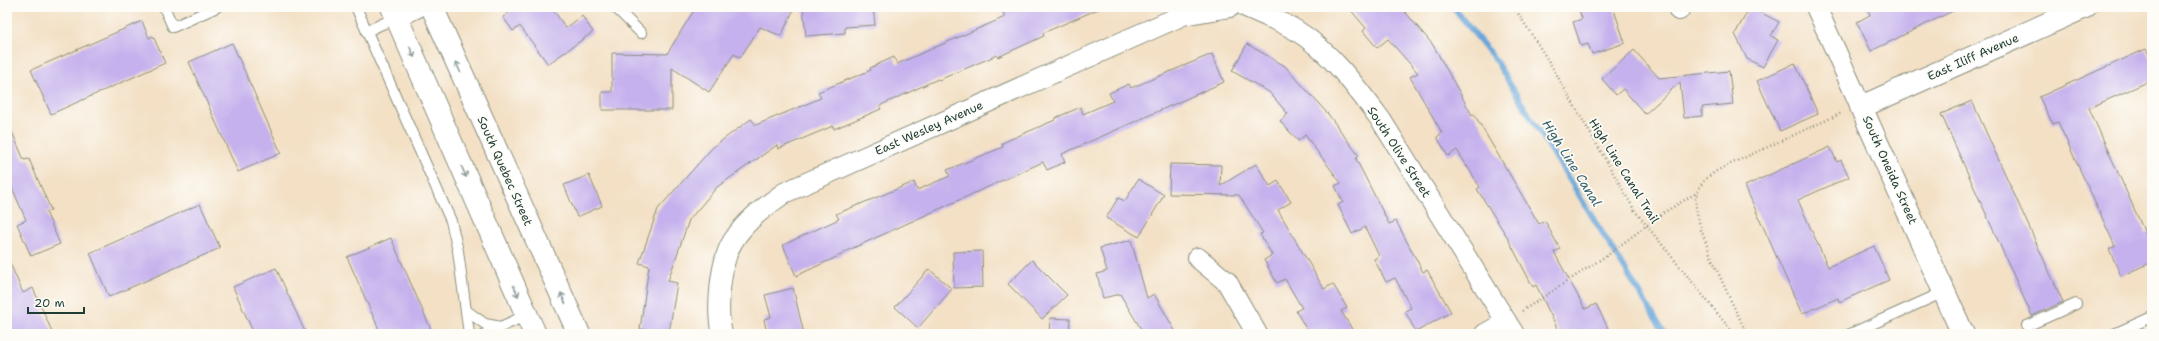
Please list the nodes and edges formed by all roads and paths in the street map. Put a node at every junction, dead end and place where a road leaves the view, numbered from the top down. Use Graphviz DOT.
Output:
graph roads {
  1 [pos="164,7"];
  2 [pos="217,7"];
  3 [pos="356,7"];
  4 [pos="418,7"];
  5 [pos="432,7"];
  6 [pos="615,7"];
  7 [pos="1230,7"];
  8 [pos="1246,7"];
  9 [pos="1514,7"];
  10 [pos="1816,7"];
  11 [pos="2085,7"];
  12 [pos="394,12"];
  13 [pos="367,31"];
  14 [pos="641,33"];
  15 [pos="1859,101"];
  16 [pos="1698,191"];
  17 [pos="1647,227"];
  18 [pos="1198,258"];
  19 [pos="1944,292"];
  20 [pos="2076,304"];
  21 [pos="467,311"];
  22 [pos="2152,317"];
  23 [pos="531,325"];
  24 [pos="2027,326"];
  25 [pos="501,327"];
  26 [pos="1510,328"];
  27 [pos="2133,330"];
  28 [pos="469,334"];
  29 [pos="485,334"];
  30 [pos="579,334"];
  31 [pos="722,334"];
  32 [pos="1257,334"];
  33 [pos="1485,334"];
  34 [pos="1734,334"];
  35 [pos="1744,334"];
  36 [pos="1850,334"];
  37 [pos="1963,334"];
  38 [pos="2114,334"];
  1 -- 2 [label="lane"];
  3 -- 13 [label="lane"];
  4 -- 12 [label="street"];
  30 -- 5 [label="main road, South Quebec Street, one-way"];
  6 -- 14 [label="lane"];
  7 -- 31 [label="street, East Wesley Avenue"];
  8 -- 26 [label="street, South Olive Street"];
  9 -- 17 [label="path, High Line Canal Trail"];
  10 -- 15 [label="street, South Oneida Street"];
  11 -- 15 [label="main road, East Iliff Avenue"];
  12 -- 13 [label="lane"];
  12 -- 23 [label="main road, one-way"];
  13 -- 21 [label="lane"];
  15 -- 16 [label="path"];
  15 -- 19 [label="main road, South Oneida Street"];
  16 -- 17 [label="path"];
  16 -- 35 [label="path"];
  17 -- 26 [label="path"];
  17 -- 34 [label="path, High Line Canal Trail"];
  18 -- 32 [label="street"];
  19 -- 36 [label="lane"];
  19 -- 37 [label="main road, South Oneida Street"];
  20 -- 24 [label="lane"];
  21 -- 25 [label="lane"];
  21 -- 28 [label="lane"];
  22 -- 27 [label="lane"];
  23 -- 25 [label="lane"];
  25 -- 29 [label="lane"];
  26 -- 33 [label="street"];
  27 -- 38 [label="lane"];
}
